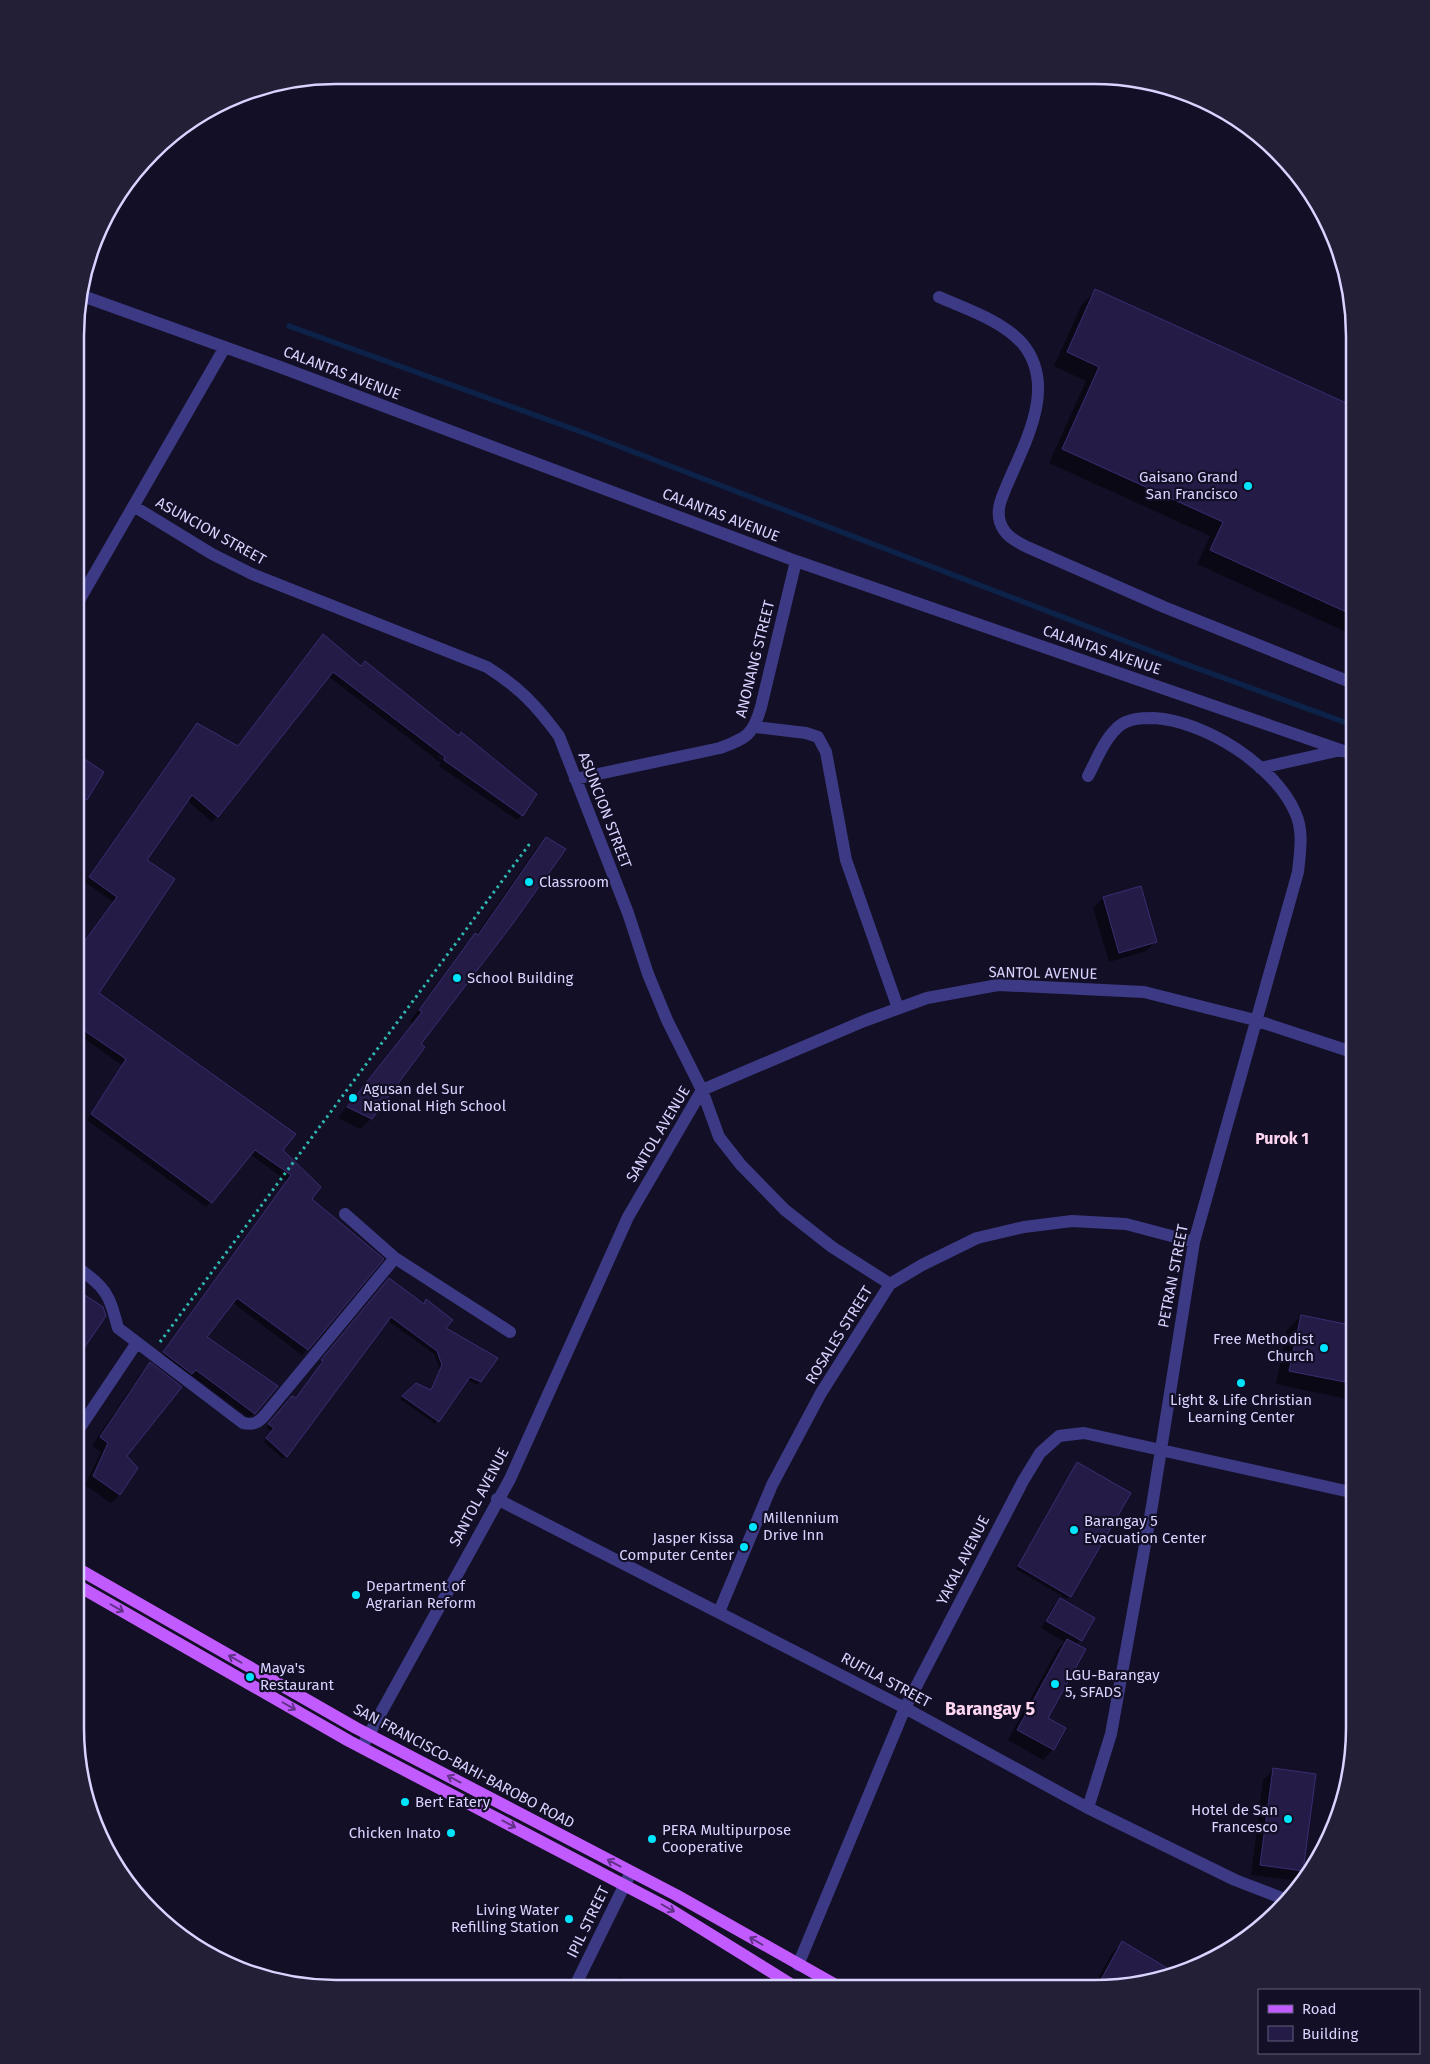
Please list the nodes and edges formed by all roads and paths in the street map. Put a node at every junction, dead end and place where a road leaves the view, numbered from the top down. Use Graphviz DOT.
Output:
graph roads {
  1 [pos="939,297"];
  2 [pos="87,298"];
  3 [pos="225,347"];
  4 [pos="135,507"];
  5 [pos="796,561"];
  6 [pos="84,592"];
  7 [pos="1346,680"];
  8 [pos="755,727"];
  9 [pos="1342,750"];
  10 [pos="1346,752"];
  11 [pos="1260,768"];
  12 [pos="1088,776"];
  13 [pos="575,779"];
  14 [pos="531,842"];
  15 [pos="898,1008"];
  16 [pos="1255,1020"];
  17 [pos="1346,1050"];
  18 [pos="702,1090"];
  19 [pos="345,1214"];
  20 [pos="1194,1242"];
  21 [pos="396,1258"];
  22 [pos="84,1272"];
  23 [pos="890,1284"];
  24 [pos="510,1332"];
  25 [pos="136,1344"];
  26 [pos="152,1353"];
  27 [pos="84,1423"];
  28 [pos="1160,1449"];
  29 [pos="1346,1491"];
  30 [pos="497,1499"];
  31 [pos="84,1572"];
  32 [pos="84,1589"];
  33 [pos="719,1612"];
  34 [pos="905,1708"];
  35 [pos="369,1734"];
  36 [pos="362,1747"];
  37 [pos="1088,1808"];
  38 [pos="631,1872"];
  39 [pos="624,1884"];
  40 [pos="1280,1898"];
  41 [pos="798,1965"];
  42 [pos="578,1980"];
  43 [pos="781,1980"];
  44 [pos="794,1980"];
  45 [pos="826,1980"];
  1 -- 7 [label="street"];
  2 -- 3 [label="street, CALANTAS AVENUE"];
  3 -- 4 [label="street"];
  3 -- 5 [label="street, CALANTAS AVENUE"];
  4 -- 6 [label="street"];
  4 -- 13 [label="street, ASUNCION STREET"];
  5 -- 8 [label="street, ANONANG STREET"];
  5 -- 9 [label="street, CALANTAS AVENUE"];
  8 -- 13 [label="street, ANONANG STREET"];
  8 -- 15 [label="street"];
  9 -- 10 [label="street, CALANTAS AVENUE"];
  9 -- 11 [label="street"];
  11 -- 12 [label="street, PETRAN STREET"];
  11 -- 16 [label="street, PETRAN STREET"];
  13 -- 18 [label="street, ASUNCION STREET"];
  14 -- 26 [label="path"];
  15 -- 16 [label="street, SANTOL AVENUE"];
  15 -- 18 [label="street, SANTOL AVENUE"];
  16 -- 17 [label="street, SANTOL AVENUE"];
  16 -- 20 [label="street, PETRAN STREET"];
  18 -- 23 [label="street, ASUNCION STREET"];
  18 -- 30 [label="street, SANTOL AVENUE"];
  19 -- 21 [label="street"];
  20 -- 23 [label="street, ROSALES STREET"];
  20 -- 28 [label="street, PETRAN STREET"];
  21 -- 24 [label="street"];
  21 -- 26 [label="street"];
  22 -- 25 [label="street"];
  23 -- 33 [label="street, ROSALES STREET"];
  25 -- 26 [label="street"];
  25 -- 27 [label="street"];
  28 -- 29 [label="street, YAKAL AVENUE"];
  28 -- 34 [label="street, YAKAL AVENUE"];
  28 -- 37 [label="street, PETRAN STREET"];
  30 -- 33 [label="street, RUFILA STREET"];
  30 -- 35 [label="street, SANTOL AVENUE"];
  35 -- 31 [label="main road, SAN FRANCISCO-BAHI-BAROBO ROAD, one-way"];
  32 -- 36 [label="main road, SAN FRANCISCO-BAHI-BAROBO ROAD, one-way"];
  33 -- 34 [label="street, RUFILA STREET"];
  34 -- 37 [label="street, RUFILA STREET"];
  34 -- 41 [label="street, YAKAL AVENUE"];
  35 -- 36 [label="street, SANTOL AVENUE"];
  38 -- 35 [label="main road, SAN FRANCISCO-BAHI-BAROBO ROAD, one-way"];
  36 -- 39 [label="main road, SAN FRANCISCO-BAHI-BAROBO ROAD, one-way"];
  37 -- 40 [label="street, RUFILA STREET"];
  38 -- 39 [label="street, IPIL STREET"];
  41 -- 38 [label="main road, SAN FRANCISCO-BAHI-BAROBO ROAD, one-way"];
  39 -- 42 [label="street, IPIL STREET"];
  39 -- 43 [label="main road, SAN FRANCISCO-BAHI-BAROBO ROAD, one-way"];
  41 -- 44 [label="main road, YAKAL AVENUE"];
  41 -- 45 [label="main road, SAN FRANCISCO-BAHI-BAROBO ROAD"];
}
